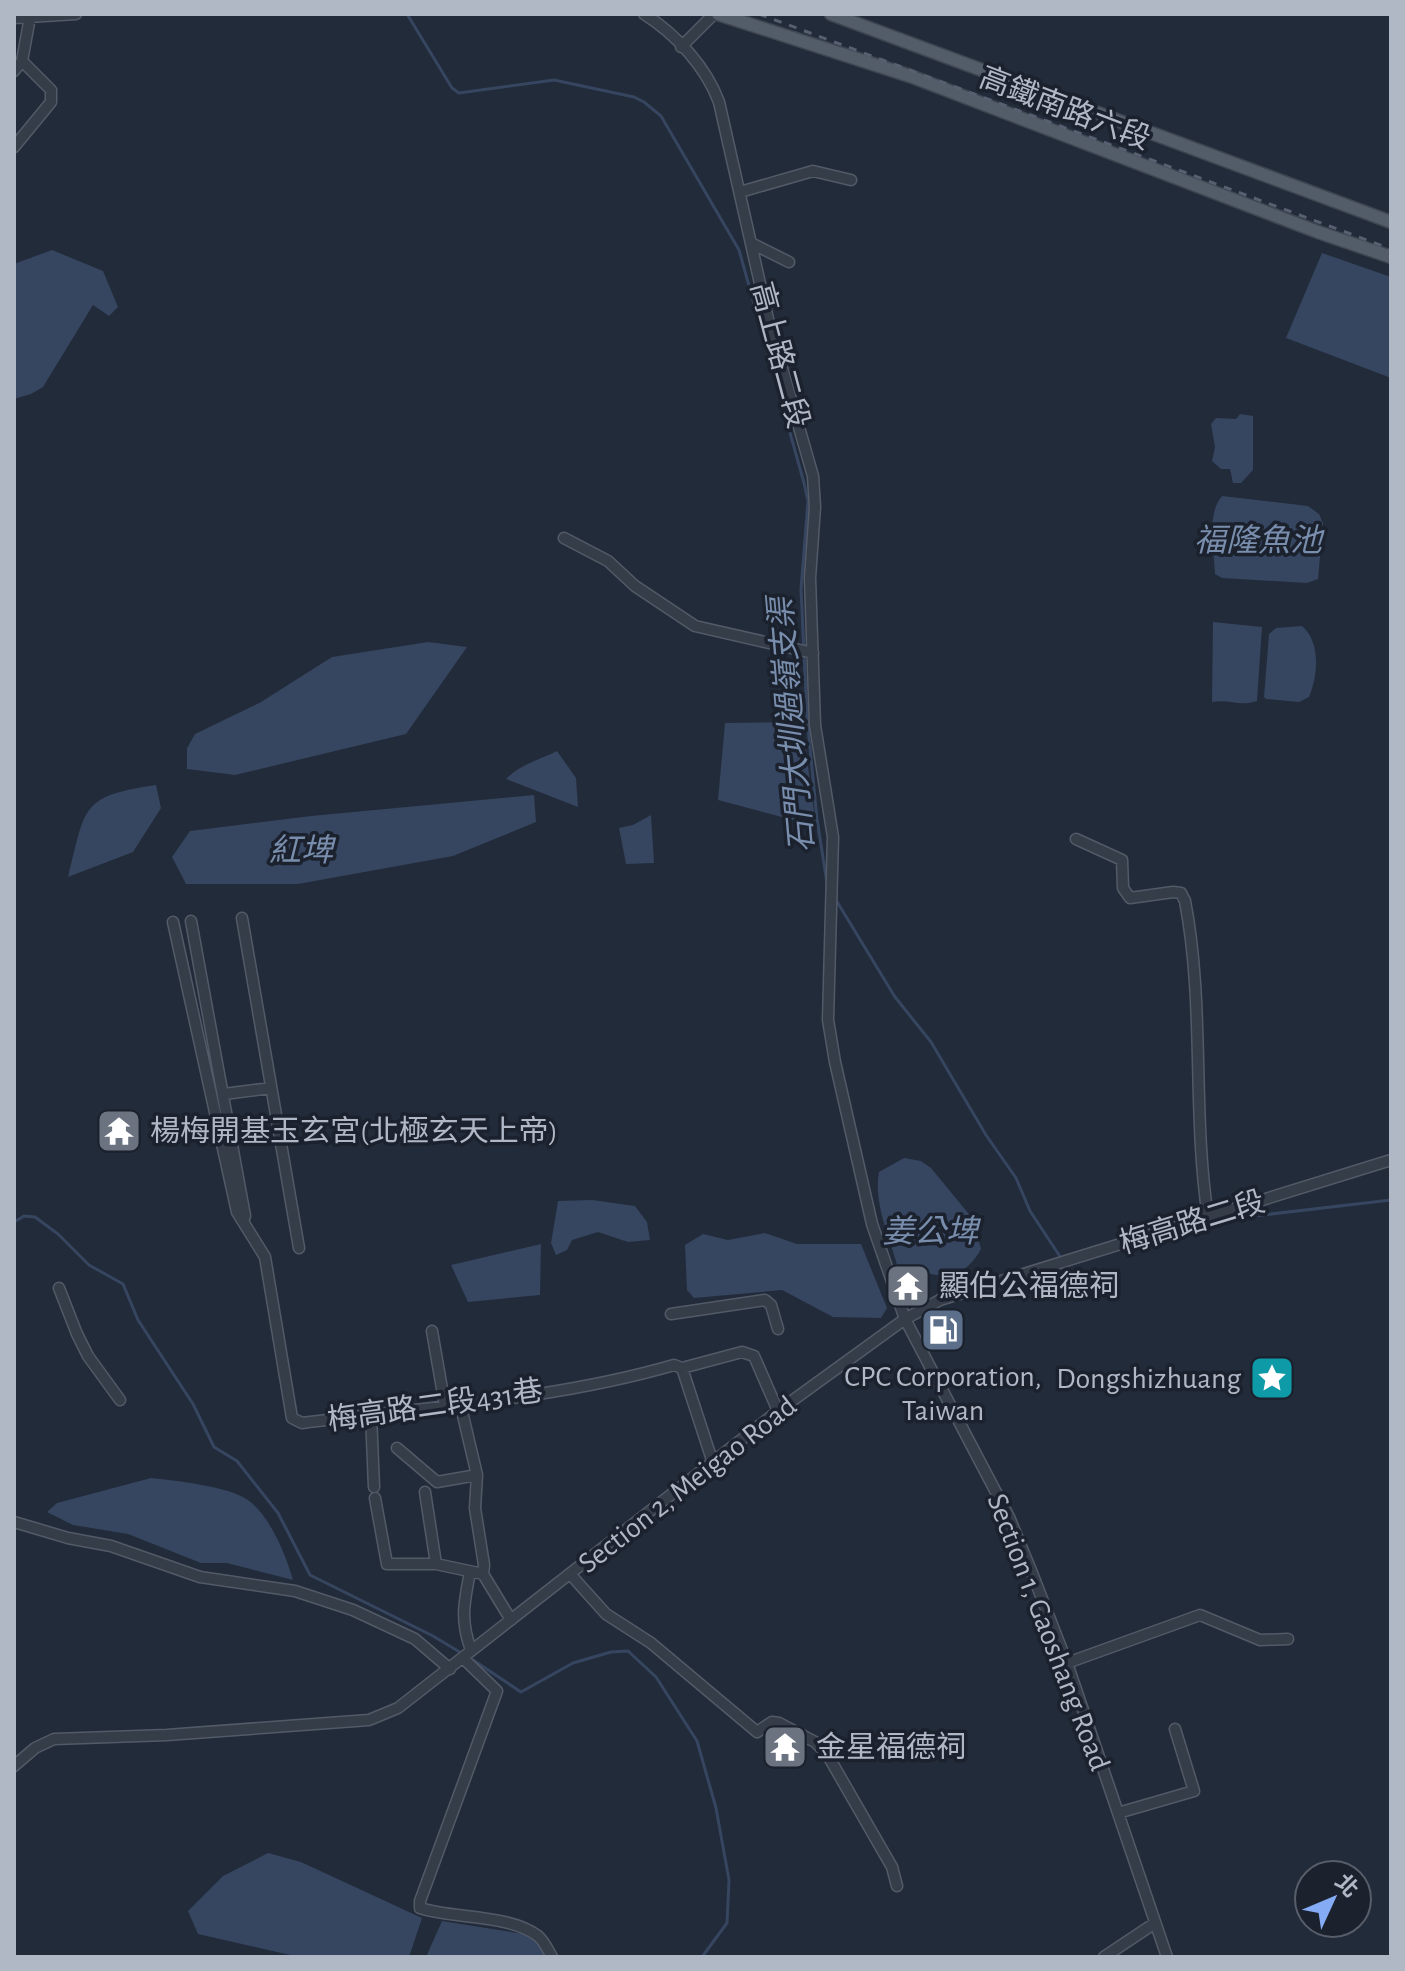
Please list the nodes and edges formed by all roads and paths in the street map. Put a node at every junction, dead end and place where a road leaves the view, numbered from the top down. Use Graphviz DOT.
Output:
graph roads {
  1 [pos="76,14"];
  2 [pos="644,14"];
  3 [pos="716,14"];
  4 [pos="831,14"];
  5 [pos="30,17"];
  6 [pos="14,18"];
  7 [pos="681,47"];
  8 [pos="22,61"];
  9 [pos="14,71"];
  10 [pos="14,147"];
  11 [pos="851,180"];
  12 [pos="740,192"];
  13 [pos="1391,222"];
  14 [pos="751,243"];
  15 [pos="1391,257"];
  16 [pos="789,262"];
  17 [pos="564,538"];
  18 [pos="807,651"];
  19 [pos="1076,839"];
  20 [pos="832,892"];
  21 [pos="242,918"];
  22 [pos="191,921"];
  23 [pos="173,922"];
  24 [pos="271,1088"];
  25 [pos="224,1094"];
  26 [pos="1391,1160"];
  27 [pos="1207,1213"];
  28 [pos="242,1222"];
  29 [pos="299,1248"];
  30 [pos="59,1288"];
  31 [pos="671,1314"];
  32 [pos="905,1319"];
  33 [pos="778,1329"];
  34 [pos="432,1331"];
  35 [pos="682,1368"];
  36 [pos="120,1400"];
  37 [pos="460,1403"];
  38 [pos="445,1406"];
  39 [pos="778,1411"];
  40 [pos="371,1415"];
  41 [pos="397,1448"];
  42 [pos="713,1463"];
  43 [pos="477,1475"];
  44 [pos="425,1492"];
  45 [pos="14,1522"];
  46 [pos="436,1564"];
  47 [pos="470,1572"];
  48 [pos="483,1574"];
  49 [pos="571,1575"];
  50 [pos="511,1620"];
  51 [pos="1288,1639"];
  52 [pos="467,1654"];
  53 [pos="1067,1663"];
  54 [pos="450,1669"];
  55 [pos="1175,1729"];
  56 [pos="14,1766"];
  57 [pos="1118,1813"];
  58 [pos="897,1886"];
  59 [pos="1155,1923"];
  60 [pos="552,1957"];
  61 [pos="1104,1957"];
  62 [pos="1167,1957"];
  1 -- 5 [label="street"];
  2 -- 7 [label="street, 高上路二段"];
  3 -- 7 [label="street"];
  3 -- 15 [label="main road, 高鐵南路六段"];
  4 -- 13 [label="main road, 高鐵南路六段"];
  5 -- 6 [label="street"];
  5 -- 8 [label="street"];
  7 -- 12 [label="street, 高上路二段"];
  8 -- 9 [label="street"];
  8 -- 10 [label="street"];
  11 -- 12 [label="street"];
  12 -- 14 [label="street, 高上路二段"];
  14 -- 16 [label="street"];
  14 -- 18 [label="street, 高上路二段"];
  17 -- 18 [label="street"];
  18 -- 20 [label="street, 高上路二段"];
  19 -- 27 [label="street"];
  20 -- 32 [label="street, Section 1, Gaoshang Road"];
  21 -- 24 [label="street"];
  22 -- 25 [label="street, 梅高路二段431巷"];
  23 -- 28 [label="street, 梅高路二段431巷"];
  24 -- 25 [label="street"];
  24 -- 29 [label="street"];
  25 -- 28 [label="street, 梅高路二段431巷"];
  26 -- 27 [label="street, 梅高路二段"];
  27 -- 32 [label="street, 梅高路二段"];
  28 -- 40 [label="street, 梅高路二段431巷"];
  30 -- 36 [label="street"];
  31 -- 33 [label="street"];
  32 -- 39 [label="street, Section 2, Meigao Road"];
  32 -- 53 [label="street, Section 1, Gaoshang Road"];
  34 -- 38 [label="street"];
  35 -- 37 [label="street, 梅高路二段431巷"];
  35 -- 39 [label="street, 梅高路二段431巷"];
  35 -- 42 [label="street"];
  37 -- 38 [label="street, 梅高路二段431巷"];
  37 -- 43 [label="street"];
  38 -- 40 [label="street, 梅高路二段431巷"];
  39 -- 42 [label="street, Section 2, Meigao Road"];
  40 -- 46 [label="street"];
  41 -- 43 [label="street"];
  42 -- 49 [label="street, Section 2, Meigao Road"];
  43 -- 48 [label="street"];
  44 -- 46 [label="street"];
  45 -- 54 [label="street"];
  46 -- 47 [label="street"];
  47 -- 48 [label="street"];
  47 -- 52 [label="street"];
  48 -- 50 [label="street"];
  49 -- 50 [label="street, Section 2, Meigao Road"];
  49 -- 58 [label="street"];
  50 -- 52 [label="street, Section 2, Meigao Road"];
  51 -- 53 [label="street"];
  52 -- 54 [label="street, Section 2, Meigao Road"];
  52 -- 60 [label="street"];
  53 -- 57 [label="street, Section 1, Gaoshang Road"];
  54 -- 56 [label="street, Section 2, Meigao Road"];
  55 -- 57 [label="street"];
  57 -- 59 [label="street, Section 1, Gaoshang Road"];
  59 -- 61 [label="street"];
  59 -- 62 [label="street, Section 1, Gaoshang Road"];
}
